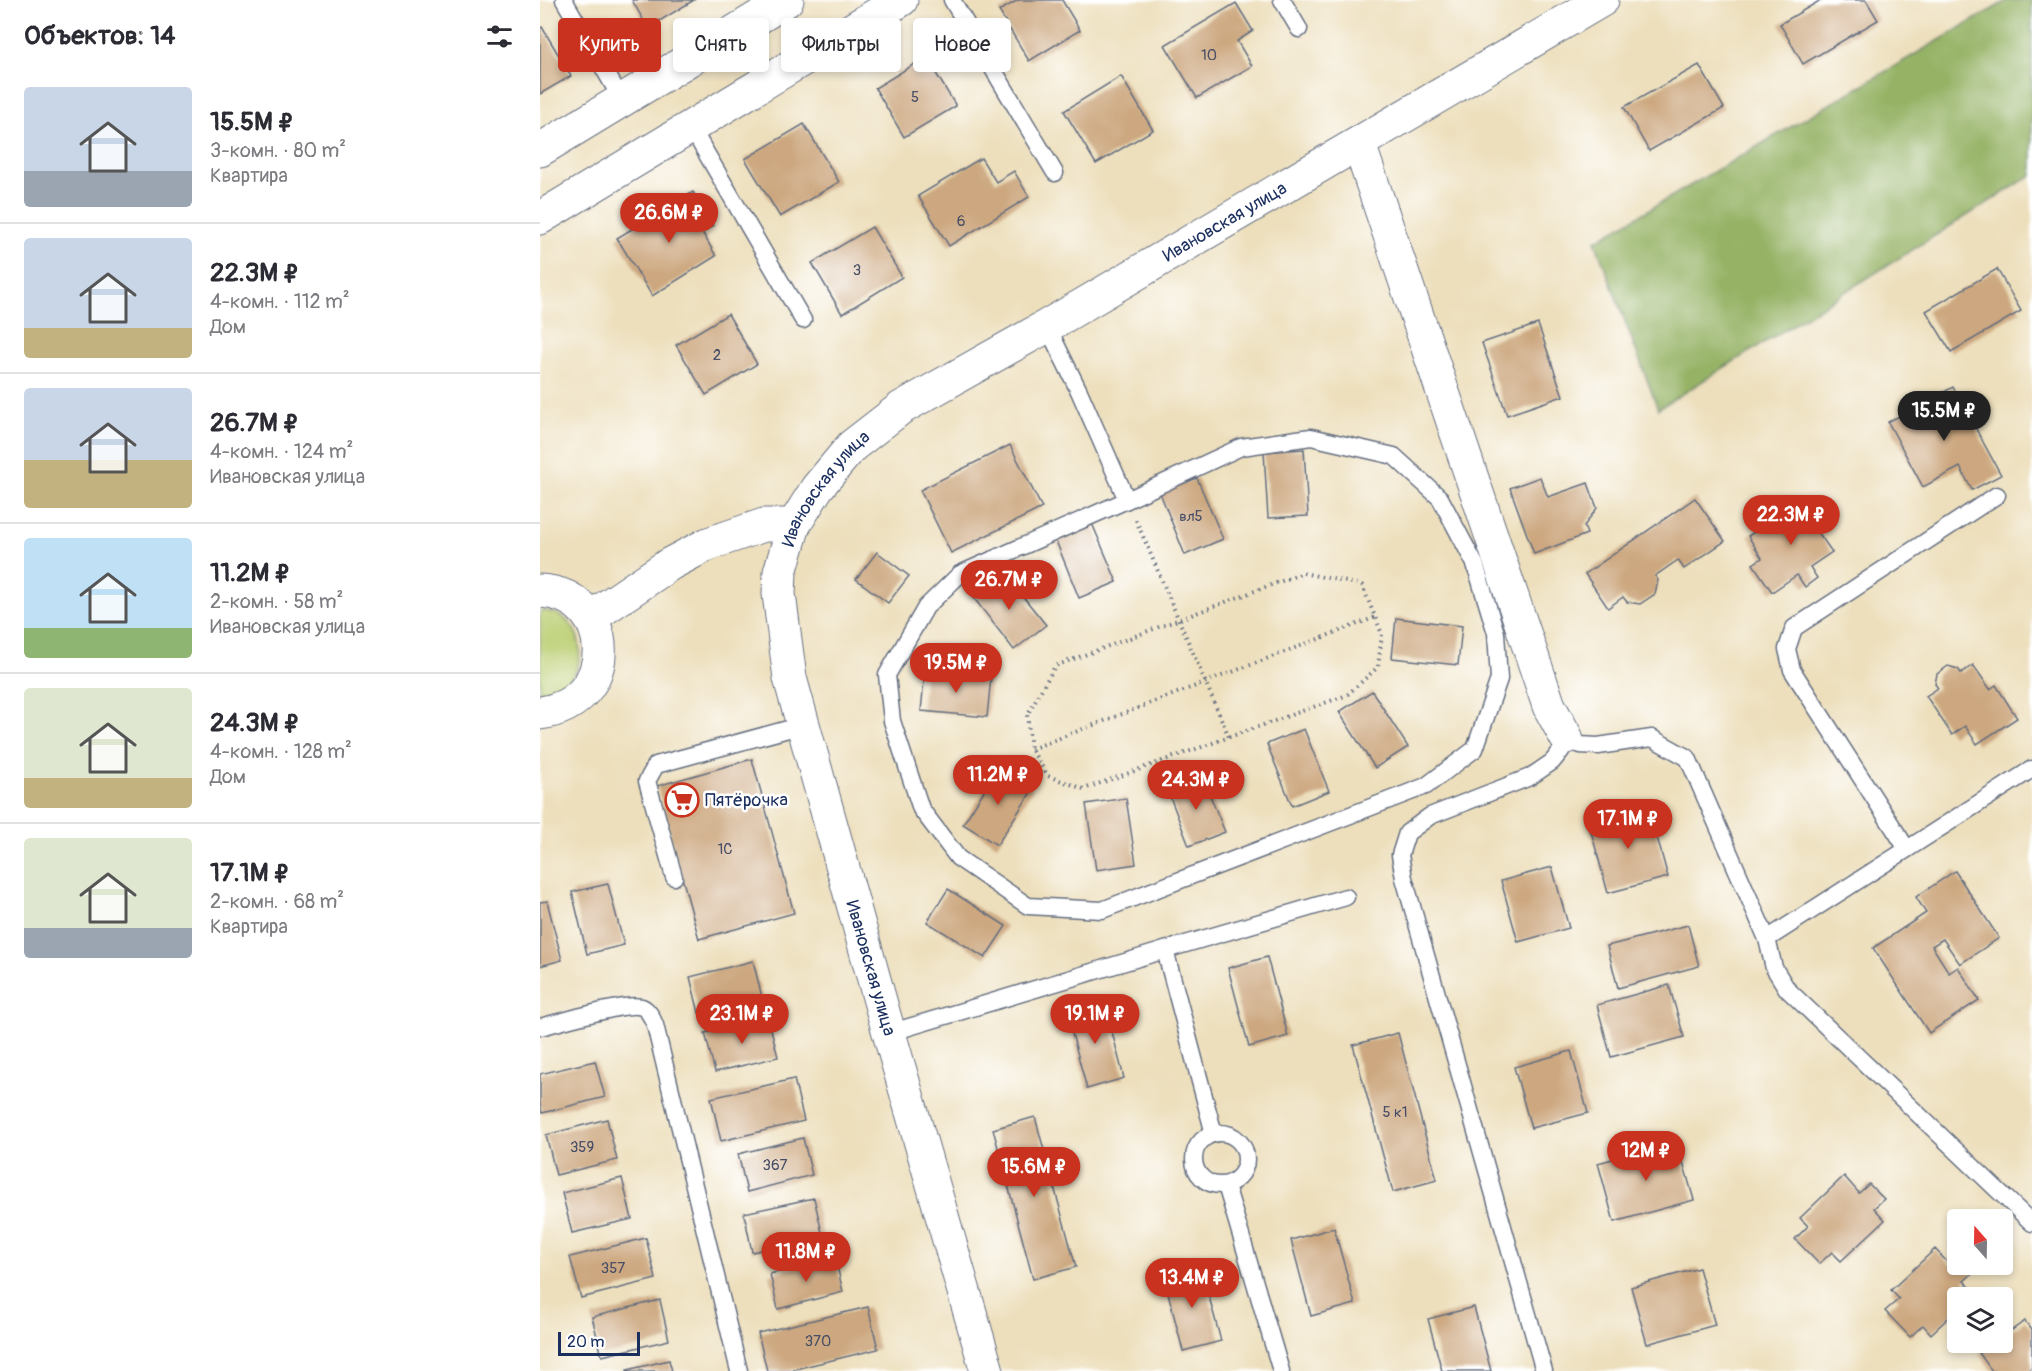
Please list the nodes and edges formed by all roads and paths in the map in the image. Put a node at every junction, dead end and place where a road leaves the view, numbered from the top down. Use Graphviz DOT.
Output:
graph roads {
  1 [pos="564,0"];
  2 [pos="788,0"];
  3 [pos="901,0"];
  4 [pos="952,0"];
  5 [pos="1282,0"];
  6 [pos="1602,0"];
  7 [pos="1299,28"];
  8 [pos="622,100"];
  9 [pos="691,128"];
  10 [pos="1359,144"];
  11 [pos="540,150"];
  12 [pos="1055,173"];
  13 [pos="540,218"];
  14 [pos="803,320"];
  15 [pos="1047,326"];
  16 [pos="1997,495"];
  17 [pos="1127,500"];
  18 [pos="794,525"];
  19 [pos="540,591"];
  20 [pos="1376,617"];
  21 [pos="590,618"];
  22 [pos="1179,619"];
  23 [pos="1205,682"];
  24 [pos="540,713"];
  25 [pos="803,725"];
  26 [pos="1229,737"];
  27 [pos="1566,737"];
  28 [pos="1031,749"];
  29 [pos="2032,769"];
  30 [pos="1907,849"];
  31 [pos="674,877"];
  32 [pos="1346,897"];
  33 [pos="1767,939"];
  34 [pos="1165,950"];
  35 [pos="540,1027"];
  36 [pos="889,1033"];
  37 [pos="1214,1134"];
  38 [pos="1227,1185"];
  39 [pos="2032,1223"];
  40 [pos="739,1371"];
  41 [pos="987,1371"];
  42 [pos="1281,1371"];
  43 [pos="1544,1371"];
  1 -- 8 [label="lane"];
  2 -- 8 [label="street"];
  3 -- 9 [label="street"];
  4 -- 12 [label="lane"];
  5 -- 7 [label="lane"];
  6 -- 10 [label="street, Ивановская улица"];
  8 -- 11 [label="street"];
  9 -- 13 [label="street"];
  9 -- 14 [label="lane"];
  10 -- 15 [label="street, Ивановская улица"];
  10 -- 27 [label="street"];
  15 -- 17 [label="lane"];
  15 -- 18 [label="street, Ивановская улица"];
  16 -- 30 [label="lane"];
  17 -- 17 [label="lane"];
  17 -- 22 [label="path"];
  18 -- 21 [label="street"];
  18 -- 25 [label="street, Ивановская улица"];
  19 -- 21 [label="street"];
  20 -- 22 [label="path"];
  20 -- 23 [label="path"];
  20 -- 26 [label="path"];
  21 -- 24 [label="street"];
  22 -- 23 [label="path"];
  22 -- 28 [label="path"];
  23 -- 26 [label="path"];
  23 -- 28 [label="path"];
  25 -- 31 [label="lane"];
  25 -- 36 [label="street, Ивановская улица"];
  26 -- 28 [label="path"];
  27 -- 33 [label="lane"];
  27 -- 43 [label="lane"];
  29 -- 30 [label="lane"];
  30 -- 33 [label="lane"];
  32 -- 34 [label="lane"];
  33 -- 39 [label="lane"];
  34 -- 36 [label="lane"];
  34 -- 37 [label="lane"];
  35 -- 40 [label="lane"];
  36 -- 41 [label="street, Ивановская улица"];
  37 -- 38 [label="lane"];
  37 -- 38 [label="lane"];
  38 -- 42 [label="lane"];
}
